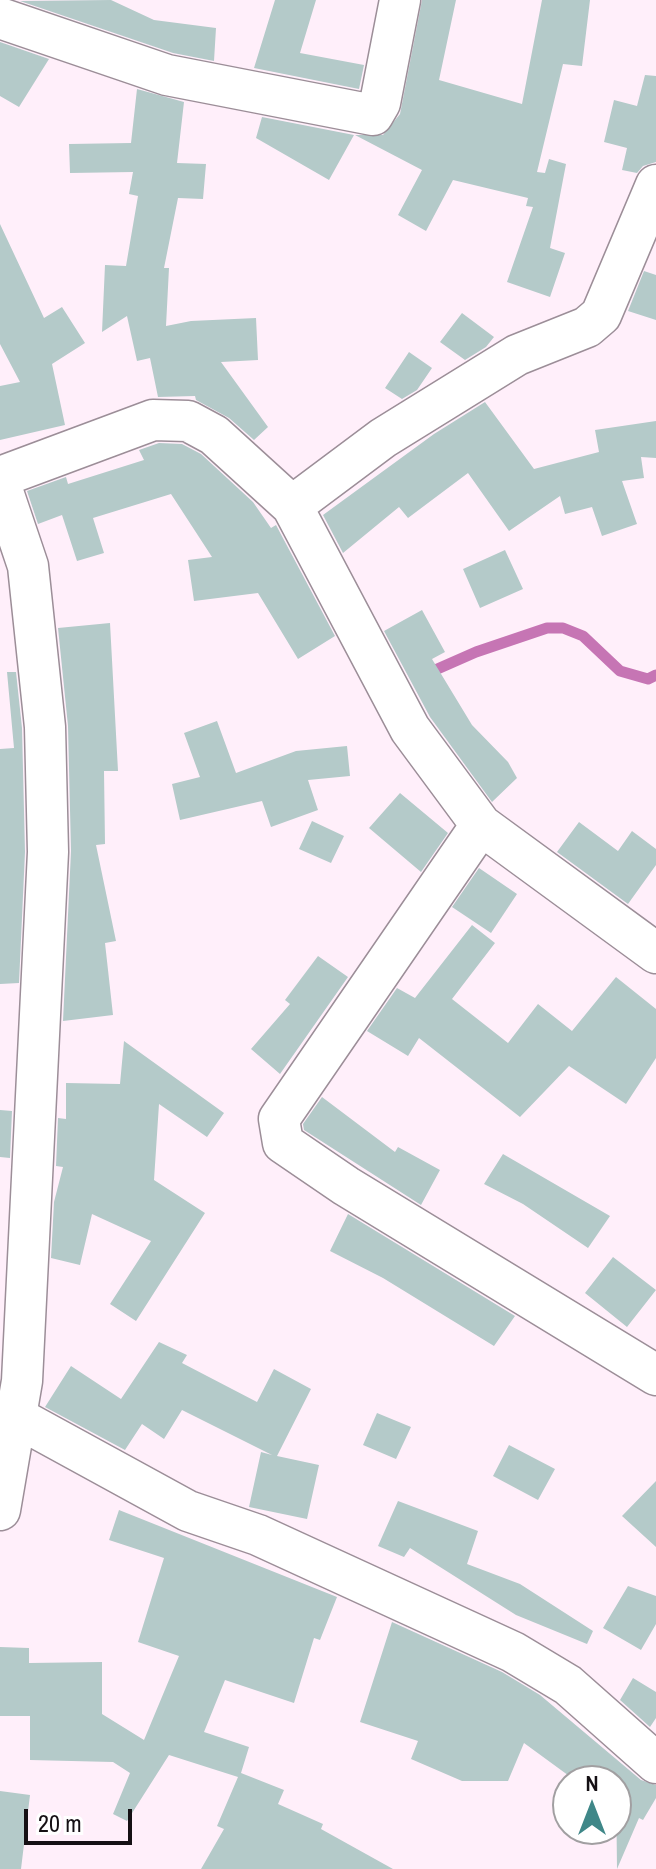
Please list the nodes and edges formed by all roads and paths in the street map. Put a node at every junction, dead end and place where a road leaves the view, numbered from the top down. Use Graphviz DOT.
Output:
graph roads {
  1 [pos="400,0"];
  2 [pos="0,18"];
  3 [pos="656,185"];
  4 [pos="0,480"];
  5 [pos="292,506"];
  6 [pos="481,825"];
  7 [pos="656,953"];
  8 [pos="656,1375"];
  9 [pos="18,1418"];
  10 [pos="0,1510"];
  11 [pos="656,1763"];
  1 -- 2 [label="street"];
  3 -- 5 [label="street"];
  4 -- 5 [label="street"];
  4 -- 9 [label="street"];
  5 -- 6 [label="street"];
  6 -- 7 [label="street"];
  6 -- 8 [label="street"];
  9 -- 10 [label="street"];
  9 -- 11 [label="street"];
}
